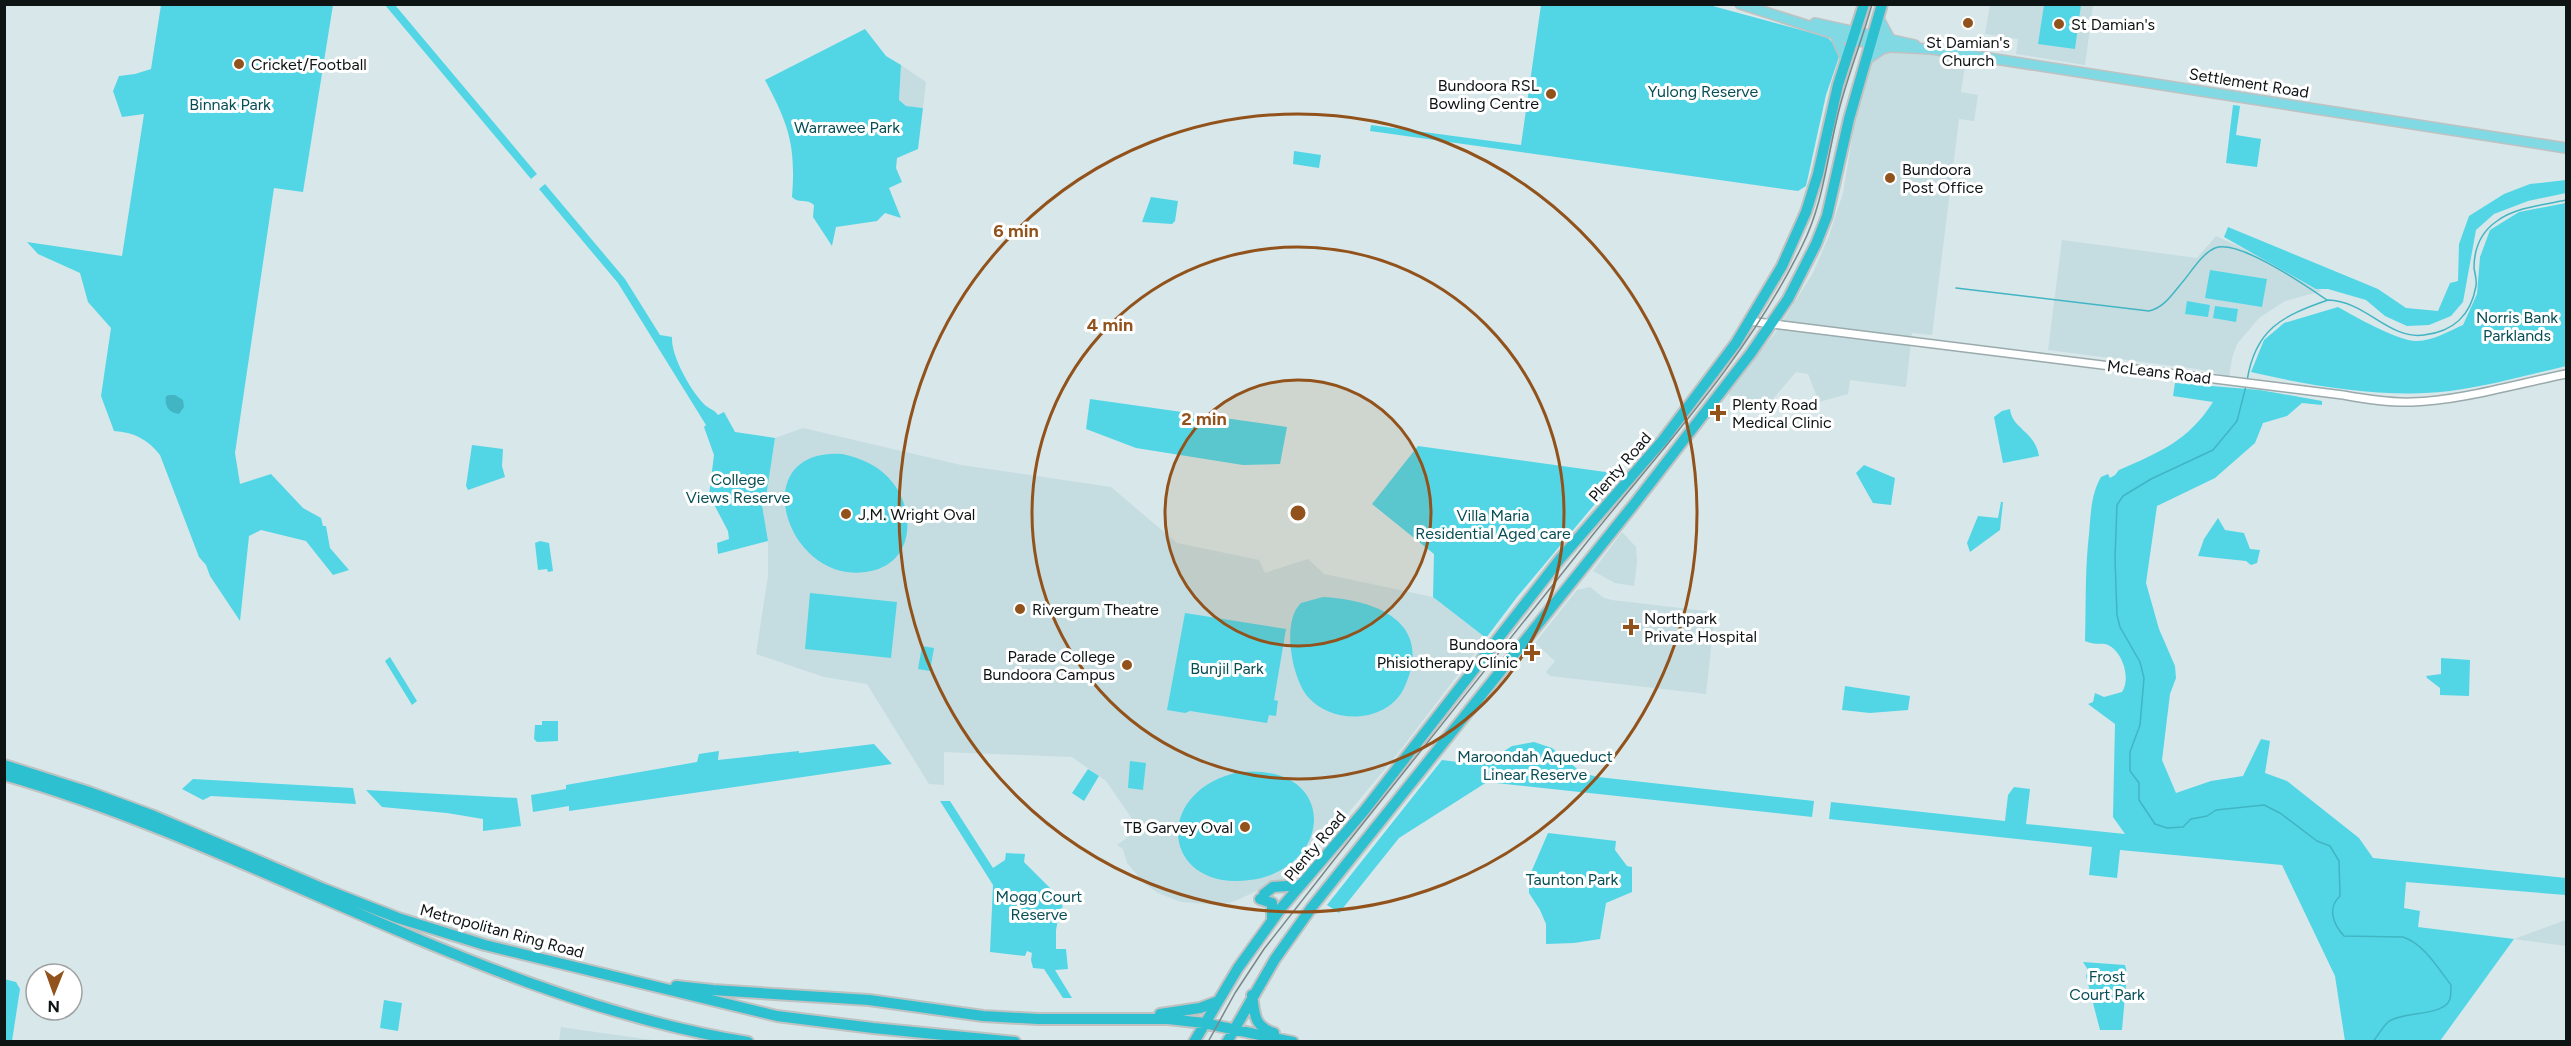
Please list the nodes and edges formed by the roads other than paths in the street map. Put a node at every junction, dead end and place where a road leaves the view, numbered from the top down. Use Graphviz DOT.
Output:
graph roads {
  1 [pos="1740,4"];
  2 [pos="1864,4"];
  3 [pos="1882,4"];
  4 [pos="1780,16"];
  5 [pos="1878,17"];
  6 [pos="1835,35"];
  7 [pos="1854,36"];
  8 [pos="1872,39"];
  9 [pos="1891,43"];
  10 [pos="1846,59"];
  11 [pos="1866,60"];
  12 [pos="2566,148"];
  13 [pos="1840,158"];
  14 [pos="1818,174"];
  15 [pos="1749,321"];
  16 [pos="1772,324"];
  17 [pos="2566,374"];
  18 [pos="1411,751"];
  19 [pos="1427,764"];
  20 [pos="4,765"];
  21 [pos="4,775"];
  22 [pos="1301,885"];
  23 [pos="1272,921"];
  24 [pos="642,983"];
  25 [pos="1252,995"];
  26 [pos="1216,1002"];
  27 [pos="1094,1020"];
  28 [pos="1200,1023"];
  29 [pos="1236,1030"];
  30 [pos="748,1041"];
  31 [pos="1015,1041"];
  32 [pos="1194,1041"];
  33 [pos="1227,1041"];
  34 [pos="1293,1041"];
  35 [pos="1300,1041"];
  1 -- 4 [label="main road"];
  2 -- 7 [label="highway, Plenty Road"];
  3 -- 5 [label="highway, Plenty Road"];
  4 -- 6 [label="main road"];
  4 -- 7 [label="main road"];
  5 -- 8 [label="highway, Plenty Road"];
  5 -- 9 [label="main road"];
  6 -- 7 [label="main road"];
  6 -- 10 [label="main road"];
  7 -- 8 [label="main road, Settlement Road"];
  7 -- 10 [label="highway, Plenty Road"];
  8 -- 9 [label="main road, Settlement Road"];
  8 -- 11 [label="highway, Plenty Road"];
  9 -- 11 [label="main road"];
  9 -- 12 [label="main road, Settlement Road"];
  10 -- 14 [label="highway, Plenty Road"];
  11 -- 13 [label="highway, Plenty Road"];
  13 -- 14 [label="highway"];
  13 -- 16 [label="highway, Plenty Road"];
  14 -- 15 [label="highway, Plenty Road"];
  15 -- 16 [label="street, McLeans Road"];
  15 -- 18 [label="highway, Plenty Road"];
  16 -- 17 [label="street, McLeans Road"];
  16 -- 19 [label="highway, Plenty Road"];
  18 -- 19 [label="highway"];
  18 -- 22 [label="highway, Plenty Road"];
  19 -- 25 [label="highway, Plenty Road"];
  20 -- 24 [label="highway, Metropolitan Ring Road"];
  21 -- 30 [label="highway, Metropolitan Ring Road"];
  22 -- 23 [label="highway, Plenty Road"];
  22 -- 23 [label="highway"];
  23 -- 26 [label="highway, Plenty Road"];
  24 -- 27 [label="highway"];
  24 -- 31 [label="highway, Metropolitan Ring Road"];
  25 -- 29 [label="highway, Plenty Road"];
  25 -- 35 [label="highway"];
  26 -- 27 [label="highway"];
  26 -- 28 [label="highway, Plenty Road"];
  27 -- 28 [label="highway"];
  28 -- 29 [label="highway"];
  28 -- 32 [label="highway, Plenty Road"];
  29 -- 33 [label="highway, Plenty Road"];
  29 -- 34 [label="highway"];
}
